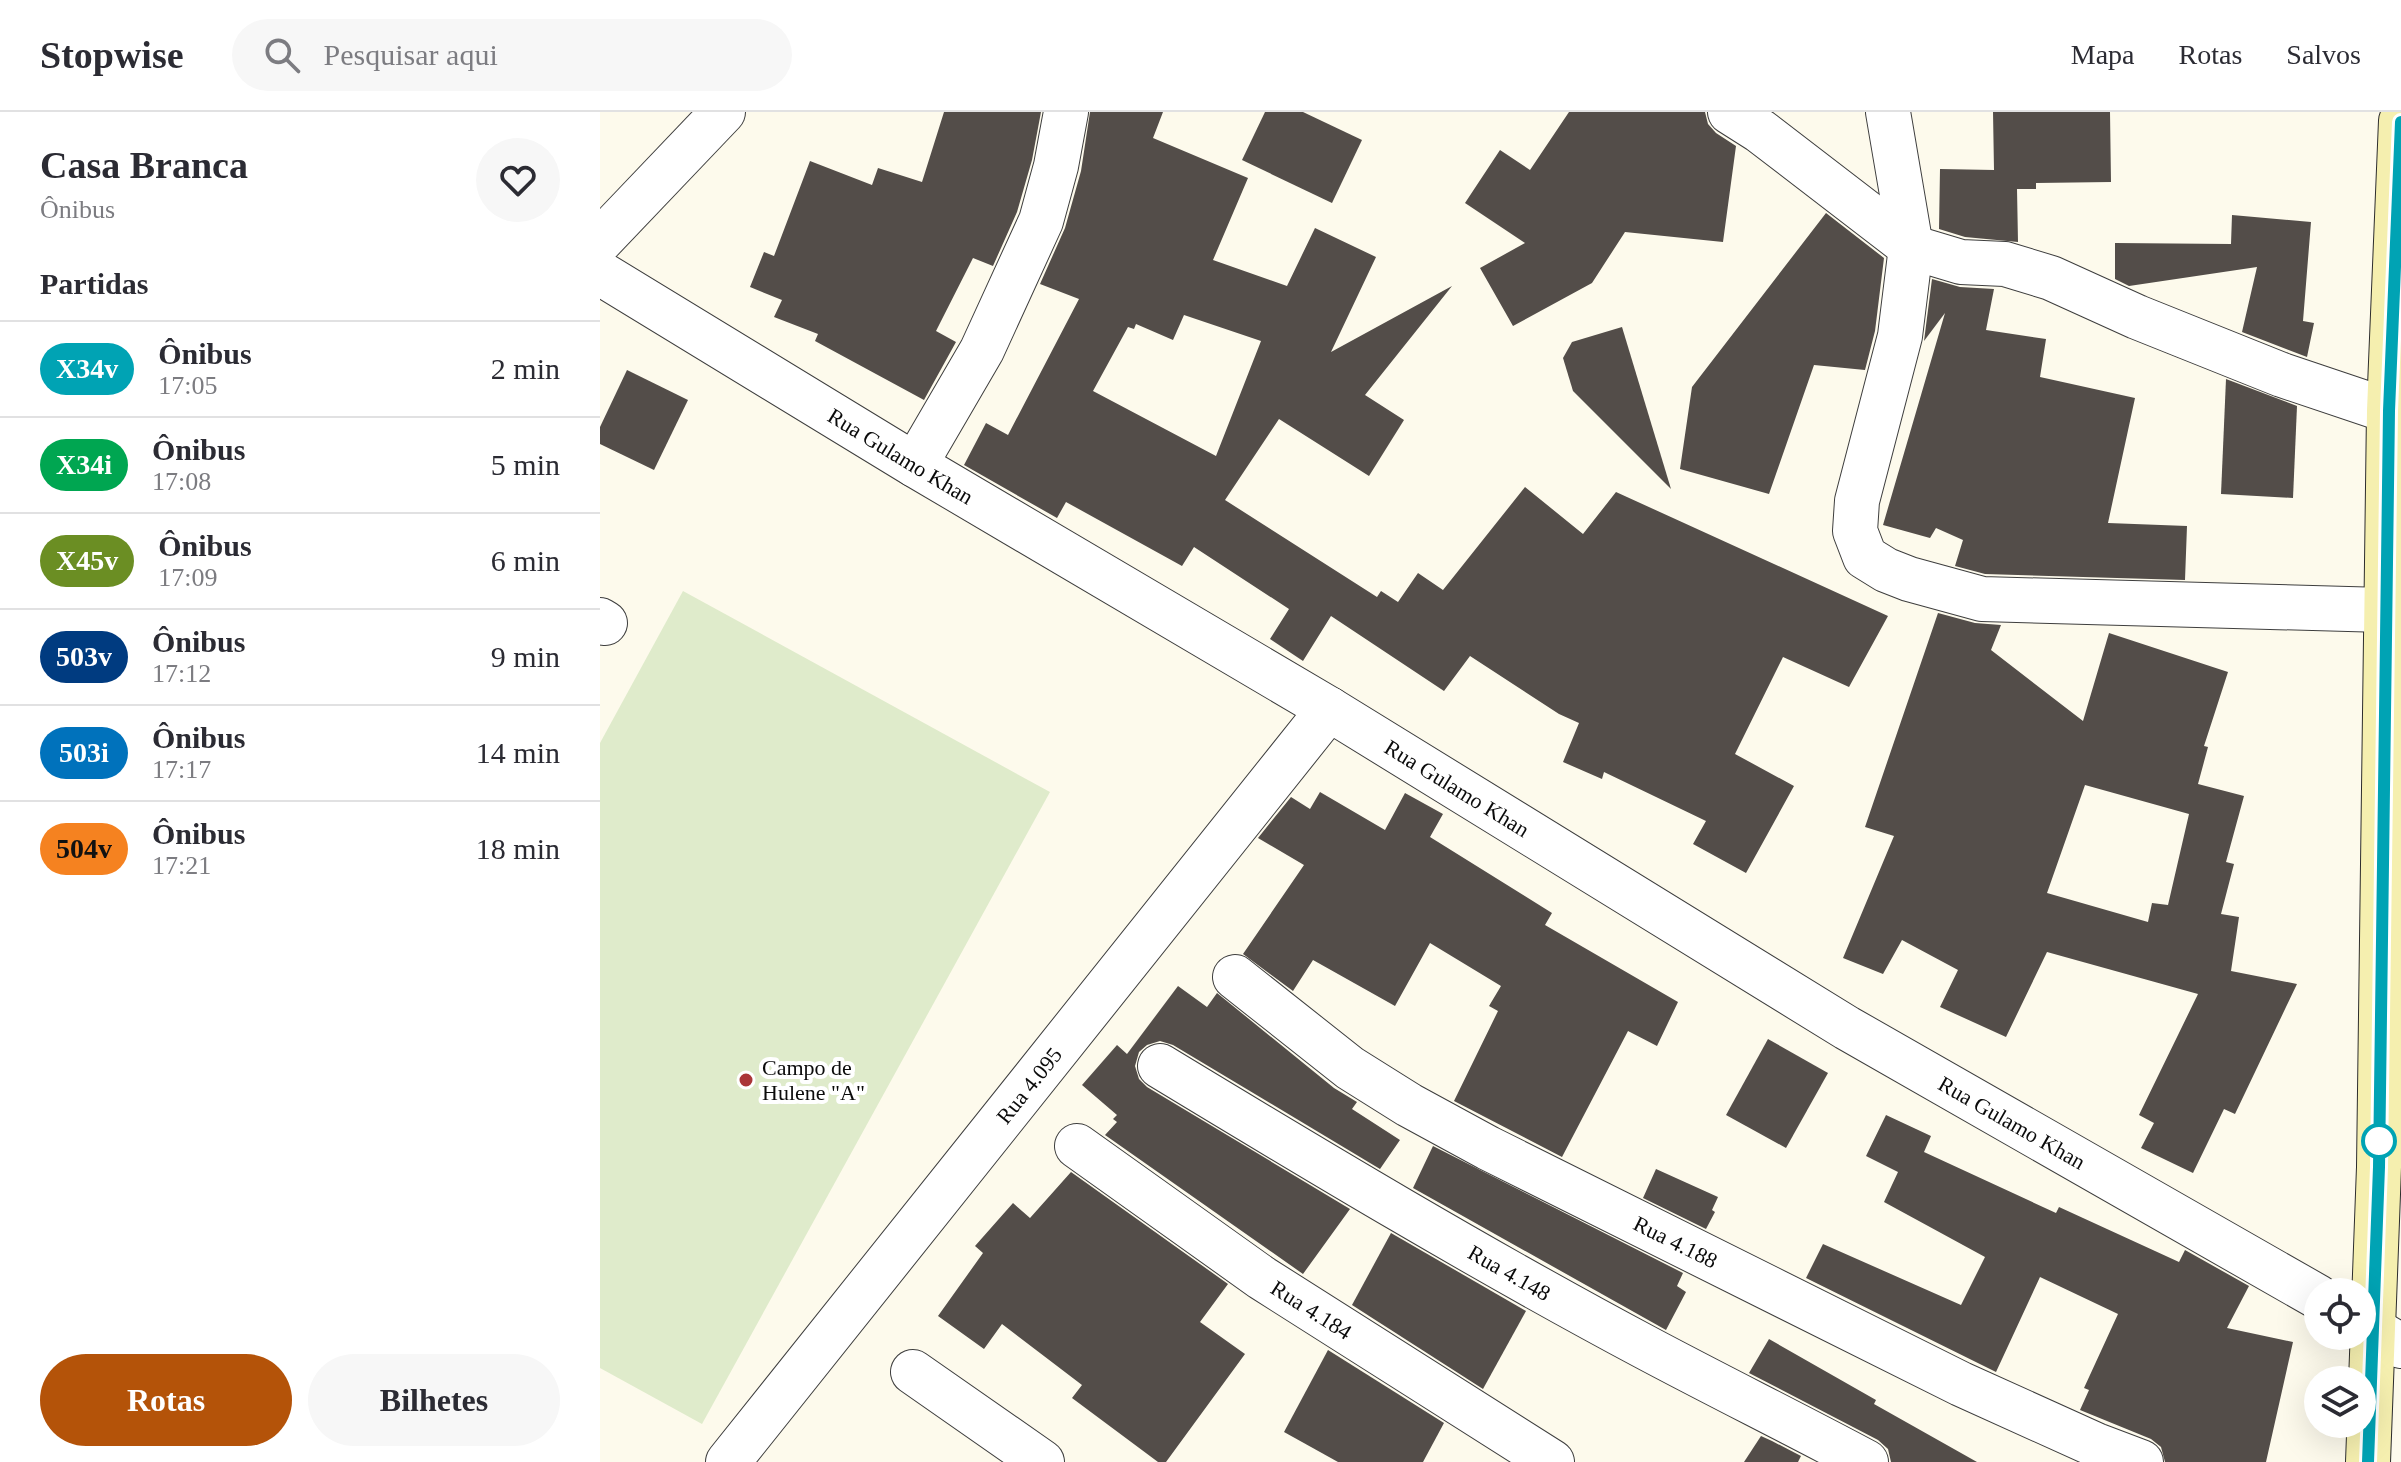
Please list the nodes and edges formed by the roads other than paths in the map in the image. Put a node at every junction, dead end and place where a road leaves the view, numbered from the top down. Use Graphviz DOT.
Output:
graph roads {
  1 [pos="723,112"];
  2 [pos="1066,112"];
  3 [pos="1730,112"];
  4 [pos="1888,112"];
  5 [pos="2401,121"];
  6 [pos="600,241"];
  7 [pos="1911,247"];
  8 [pos="600,273"];
  9 [pos="2396,356"];
  10 [pos="2389,411"];
  11 [pos="915,465"];
  12 [pos="2384,610"];
  13 [pos="1329,709"];
  14 [pos="1235,977"];
  15 [pos="1160,1066"];
  16 [pos="1077,1146"];
  17 [pos="2390,1168"];
  18 [pos="2304,1289"];
  19 [pos="2379,1333"];
  20 [pos="913,1372"];
  21 [pos="728,1462"];
  22 [pos="1042,1462"];
  23 [pos="1552,1462"];
  24 [pos="1866,1462"];
  25 [pos="2141,1462"];
  26 [pos="2368,1462"];
  1 -- 6 [label="street"];
  2 -- 11 [label="street"];
  3 -- 7 [label="street"];
  4 -- 7 [label="street"];
  5 -- 9 [label="main road"];
  7 -- 10 [label="street"];
  7 -- 12 [label="street"];
  8 -- 11 [label="street, Rua Gulamo Khan"];
  9 -- 10 [label="main road"];
  10 -- 12 [label="main road"];
  11 -- 13 [label="street, Rua Gulamo Khan"];
  12 -- 17 [label="main road"];
  13 -- 18 [label="street, Rua Gulamo Khan"];
  13 -- 21 [label="street, Rua 4.095"];
  14 -- 25 [label="street, Rua 4.188"];
  15 -- 24 [label="street, Rua 4.148"];
  16 -- 23 [label="street, Rua 4.184"];
  17 -- 19 [label="main road"];
  19 -- 26 [label="main road"];
  20 -- 22 [label="street"];
}
